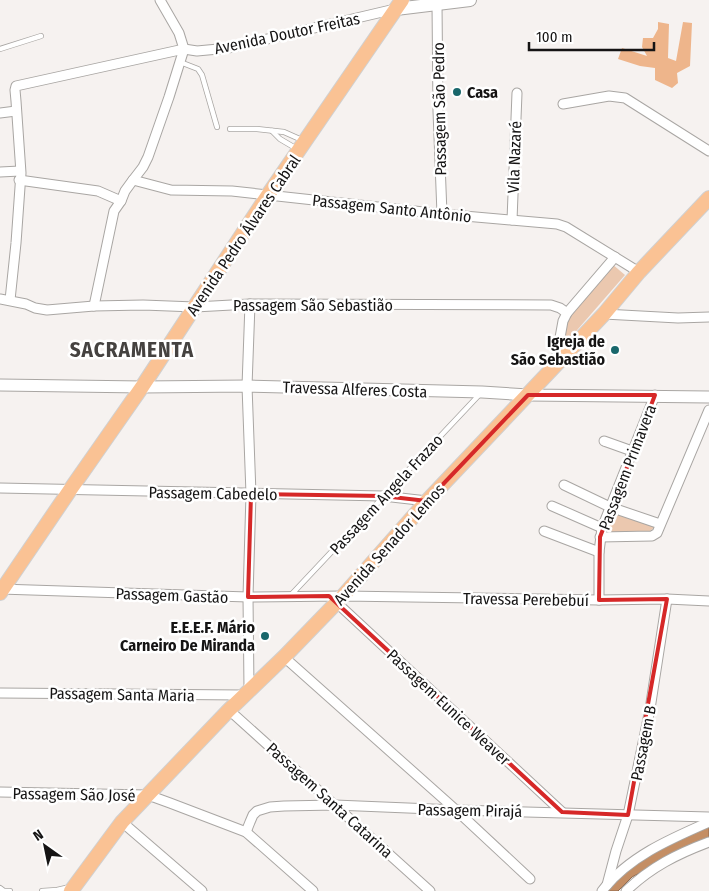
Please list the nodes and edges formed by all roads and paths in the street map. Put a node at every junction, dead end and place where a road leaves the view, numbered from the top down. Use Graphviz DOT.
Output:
graph roads {
  1 [pos="160,0"];
  2 [pos="467,0"];
  3 [pos="437,2"];
  4 [pos="399,5"];
  5 [pos="41,36"];
  6 [pos="0,49"];
  7 [pos="184,49"];
  8 [pos="180,62"];
  9 [pos="517,93"];
  10 [pos="563,104"];
  11 [pos="16,111"];
  12 [pos="0,112"];
  13 [pos="217,127"];
  14 [pos="230,129"];
  15 [pos="272,131"];
  16 [pos="302,146"];
  17 [pos="709,151"];
  18 [pos="0,172"];
  19 [pos="20,176"];
  20 [pos="133,180"];
  21 [pos="268,195"];
  22 [pos="709,198"];
  23 [pos="121,201"];
  24 [pos="442,214"];
  25 [pos="512,220"];
  26 [pos="615,257"];
  27 [pos="639,272"];
  28 [pos="0,299"];
  29 [pos="10,300"];
  30 [pos="250,304"];
  31 [pos="94,306"];
  32 [pos="195,307"];
  33 [pos="567,313"];
  34 [pos="604,314"];
  35 [pos="709,317"];
  36 [pos="555,365"];
  37 [pos="0,385"];
  38 [pos="142,386"];
  39 [pos="247,386"];
  40 [pos="482,392"];
  41 [pos="528,395"];
  42 [pos="655,395"];
  43 [pos="709,396"];
  44 [pos="709,410"];
  45 [pos="604,441"];
  46 [pos="632,451"];
  47 [pos="564,485"];
  48 [pos="0,488"];
  49 [pos="70,490"];
  50 [pos="251,494"];
  51 [pos="383,496"];
  52 [pos="427,501"];
  53 [pos="552,506"];
  54 [pos="610,506"];
  55 [pos="660,524"];
  56 [pos="544,531"];
  57 [pos="601,532"];
  58 [pos="599,552"];
  59 [pos="1,591"];
  60 [pos="290,596"];
  61 [pos="248,597"];
  62 [pos="340,599"];
  63 [pos="667,599"];
  64 [pos="599,600"];
  65 [pos="709,601"];
  66 [pos="284,657"];
  67 [pos="246,692"];
  68 [pos="0,693"];
  69 [pos="229,710"];
  70 [pos="0,792"];
  71 [pos="148,795"];
  72 [pos="335,805"];
  73 [pos="456,810"];
  74 [pos="562,812"];
  75 [pos="628,815"];
  76 [pos="709,817"];
  77 [pos="122,822"];
  78 [pos="709,822"];
  79 [pos="246,832"];
  80 [pos="709,842"];
  81 [pos="530,879"];
  82 [pos="0,888"];
  83 [pos="604,888"];
  84 [pos="72,889"];
  85 [pos="10,891"];
  86 [pos="42,891"];
  87 [pos="202,891"];
  88 [pos="313,891"];
  89 [pos="430,891"];
  90 [pos="626,891"];
  1 -- 7 [label="street"];
  2 -- 3 [label="main road, Avenida Doutor Freitas"];
  3 -- 4 [label="main road, Avenida Doutor Freitas"];
  3 -- 24 [label="street, Passagem São Pedro"];
  4 -- 7 [label="street, Avenida Doutor Freitas"];
  4 -- 16 [label="main road, Avenida Pedro Álvares Cabral"];
  5 -- 6 [label="lane"];
  7 -- 8 [label="street"];
  7 -- 11 [label="street, Avenida Doutor Freitas"];
  8 -- 13 [label="lane"];
  8 -- 20 [label="street"];
  9 -- 25 [label="street, Vila Nazaré"];
  10 -- 17 [label="street"];
  11 -- 12 [label="street"];
  11 -- 19 [label="street"];
  14 -- 15 [label="lane"];
  15 -- 16 [label="lane"];
  15 -- 16 [label="lane"];
  16 -- 21 [label="main road, Avenida Pedro Álvares Cabral"];
  18 -- 19 [label="street"];
  19 -- 23 [label="street"];
  19 -- 29 [label="street"];
  20 -- 21 [label="street, Passagem Santo Antônio"];
  20 -- 23 [label="street"];
  21 -- 24 [label="street, Passagem Santo Antônio"];
  21 -- 32 [label="main road, Avenida Pedro Álvares Cabral"];
  22 -- 27 [label="main road, Avenida Senador Lemos"];
  23 -- 31 [label="street"];
  24 -- 25 [label="street, Passagem Santo Antônio"];
  25 -- 26 [label="street, Passagem Santo Antônio"];
  26 -- 27 [label="street, Passagem Santo Antônio"];
  26 -- 33 [label="street"];
  27 -- 34 [label="main road, Avenida Senador Lemos"];
  28 -- 29 [label="street, Passagem São Sebastião"];
  29 -- 31 [label="street, Passagem São Sebastião"];
  30 -- 32 [label="street, Passagem São Sebastião"];
  30 -- 33 [label="street, Passagem São Sebastião"];
  30 -- 39 [label="street"];
  31 -- 32 [label="street, Passagem São Sebastião"];
  32 -- 38 [label="main road, Avenida Pedro Álvares Cabral"];
  33 -- 36 [label="street"];
  34 -- 35 [label="street"];
  34 -- 36 [label="main road, Avenida Senador Lemos"];
  36 -- 41 [label="main road, Avenida Senador Lemos"];
  37 -- 38 [label="street, Travessa Alferes Costa"];
  38 -- 39 [label="street, Travessa Alferes Costa"];
  38 -- 49 [label="main road, Avenida Pedro Álvares Cabral"];
  39 -- 40 [label="street, Travessa Alferes Costa"];
  39 -- 50 [label="street"];
  40 -- 41 [label="street, Travessa Alferes Costa"];
  40 -- 51 [label="lane, Passagem Angela Frazao"];
  41 -- 42 [label="street, Travessa Alferes Costa"];
  41 -- 52 [label="main road, Avenida Senador Lemos"];
  42 -- 43 [label="street, Travessa Alferes Costa"];
  42 -- 46 [label="street, Passagem Primavera"];
  44 -- 55 [label="street"];
  45 -- 46 [label="street"];
  46 -- 54 [label="street, Passagem Primavera"];
  47 -- 54 [label="street"];
  48 -- 49 [label="street, Passagem Cabedelo"];
  49 -- 50 [label="street, Passagem Cabedelo"];
  49 -- 59 [label="main road, Avenida Pedro Álvares Cabral"];
  50 -- 51 [label="street, Passagem Cabedelo"];
  50 -- 61 [label="street"];
  51 -- 52 [label="street, Passagem Cabedelo"];
  51 -- 60 [label="lane, Passagem Angela Frazao"];
  52 -- 62 [label="main road, Avenida Senador Lemos"];
  53 -- 57 [label="street"];
  54 -- 55 [label="street"];
  54 -- 57 [label="street, Passagem Primavera"];
  55 -- 57 [label="street"];
  56 -- 58 [label="street"];
  57 -- 58 [label="street, Passagem Primavera"];
  58 -- 64 [label="street, Passagem Primavera"];
  59 -- 61 [label="street, Passagem Gastão"];
  60 -- 61 [label="street, Passagem Gastão"];
  60 -- 62 [label="street, Passagem Gastão"];
  61 -- 67 [label="street"];
  62 -- 64 [label="street, Travessa Perebebuí"];
  62 -- 66 [label="main road, Avenida Senador Lemos"];
  62 -- 74 [label="street, Passagem Eunice Weaver"];
  63 -- 64 [label="street, Travessa Perebebuí"];
  63 -- 65 [label="street, Travessa Perebebuí"];
  63 -- 75 [label="street, Passagem B"];
  66 -- 67 [label="main road, Avenida Senador Lemos"];
  66 -- 73 [label="street"];
  67 -- 68 [label="street, Passagem Santa Maria"];
  67 -- 69 [label="main road, Avenida Senador Lemos"];
  69 -- 71 [label="main road, Avenida Senador Lemos"];
  69 -- 72 [label="street, Passagem Santa Catarina"];
  70 -- 71 [label="street, Passagem São José"];
  71 -- 77 [label="main road, Avenida Senador Lemos"];
  71 -- 79 [label="street, Passagem São José"];
  72 -- 73 [label="street, Passagem Pirajá"];
  72 -- 79 [label="street, Passagem Pirajá"];
  72 -- 89 [label="street, Passagem Santa Catarina"];
  73 -- 74 [label="street, Passagem Pirajá"];
  73 -- 81 [label="street"];
  74 -- 75 [label="street, Passagem Pirajá"];
  75 -- 76 [label="street, Passagem Pirajá"];
  75 -- 83 [label="street, Passagem B"];
  77 -- 84 [label="main road, Avenida Senador Lemos"];
  77 -- 87 [label="street"];
  78 -- 83 [label="street"];
  79 -- 88 [label="street"];
  80 -- 90 [label="street"];
  82 -- 85 [label="lane"];
  84 -- 86 [label="lane"];
}
